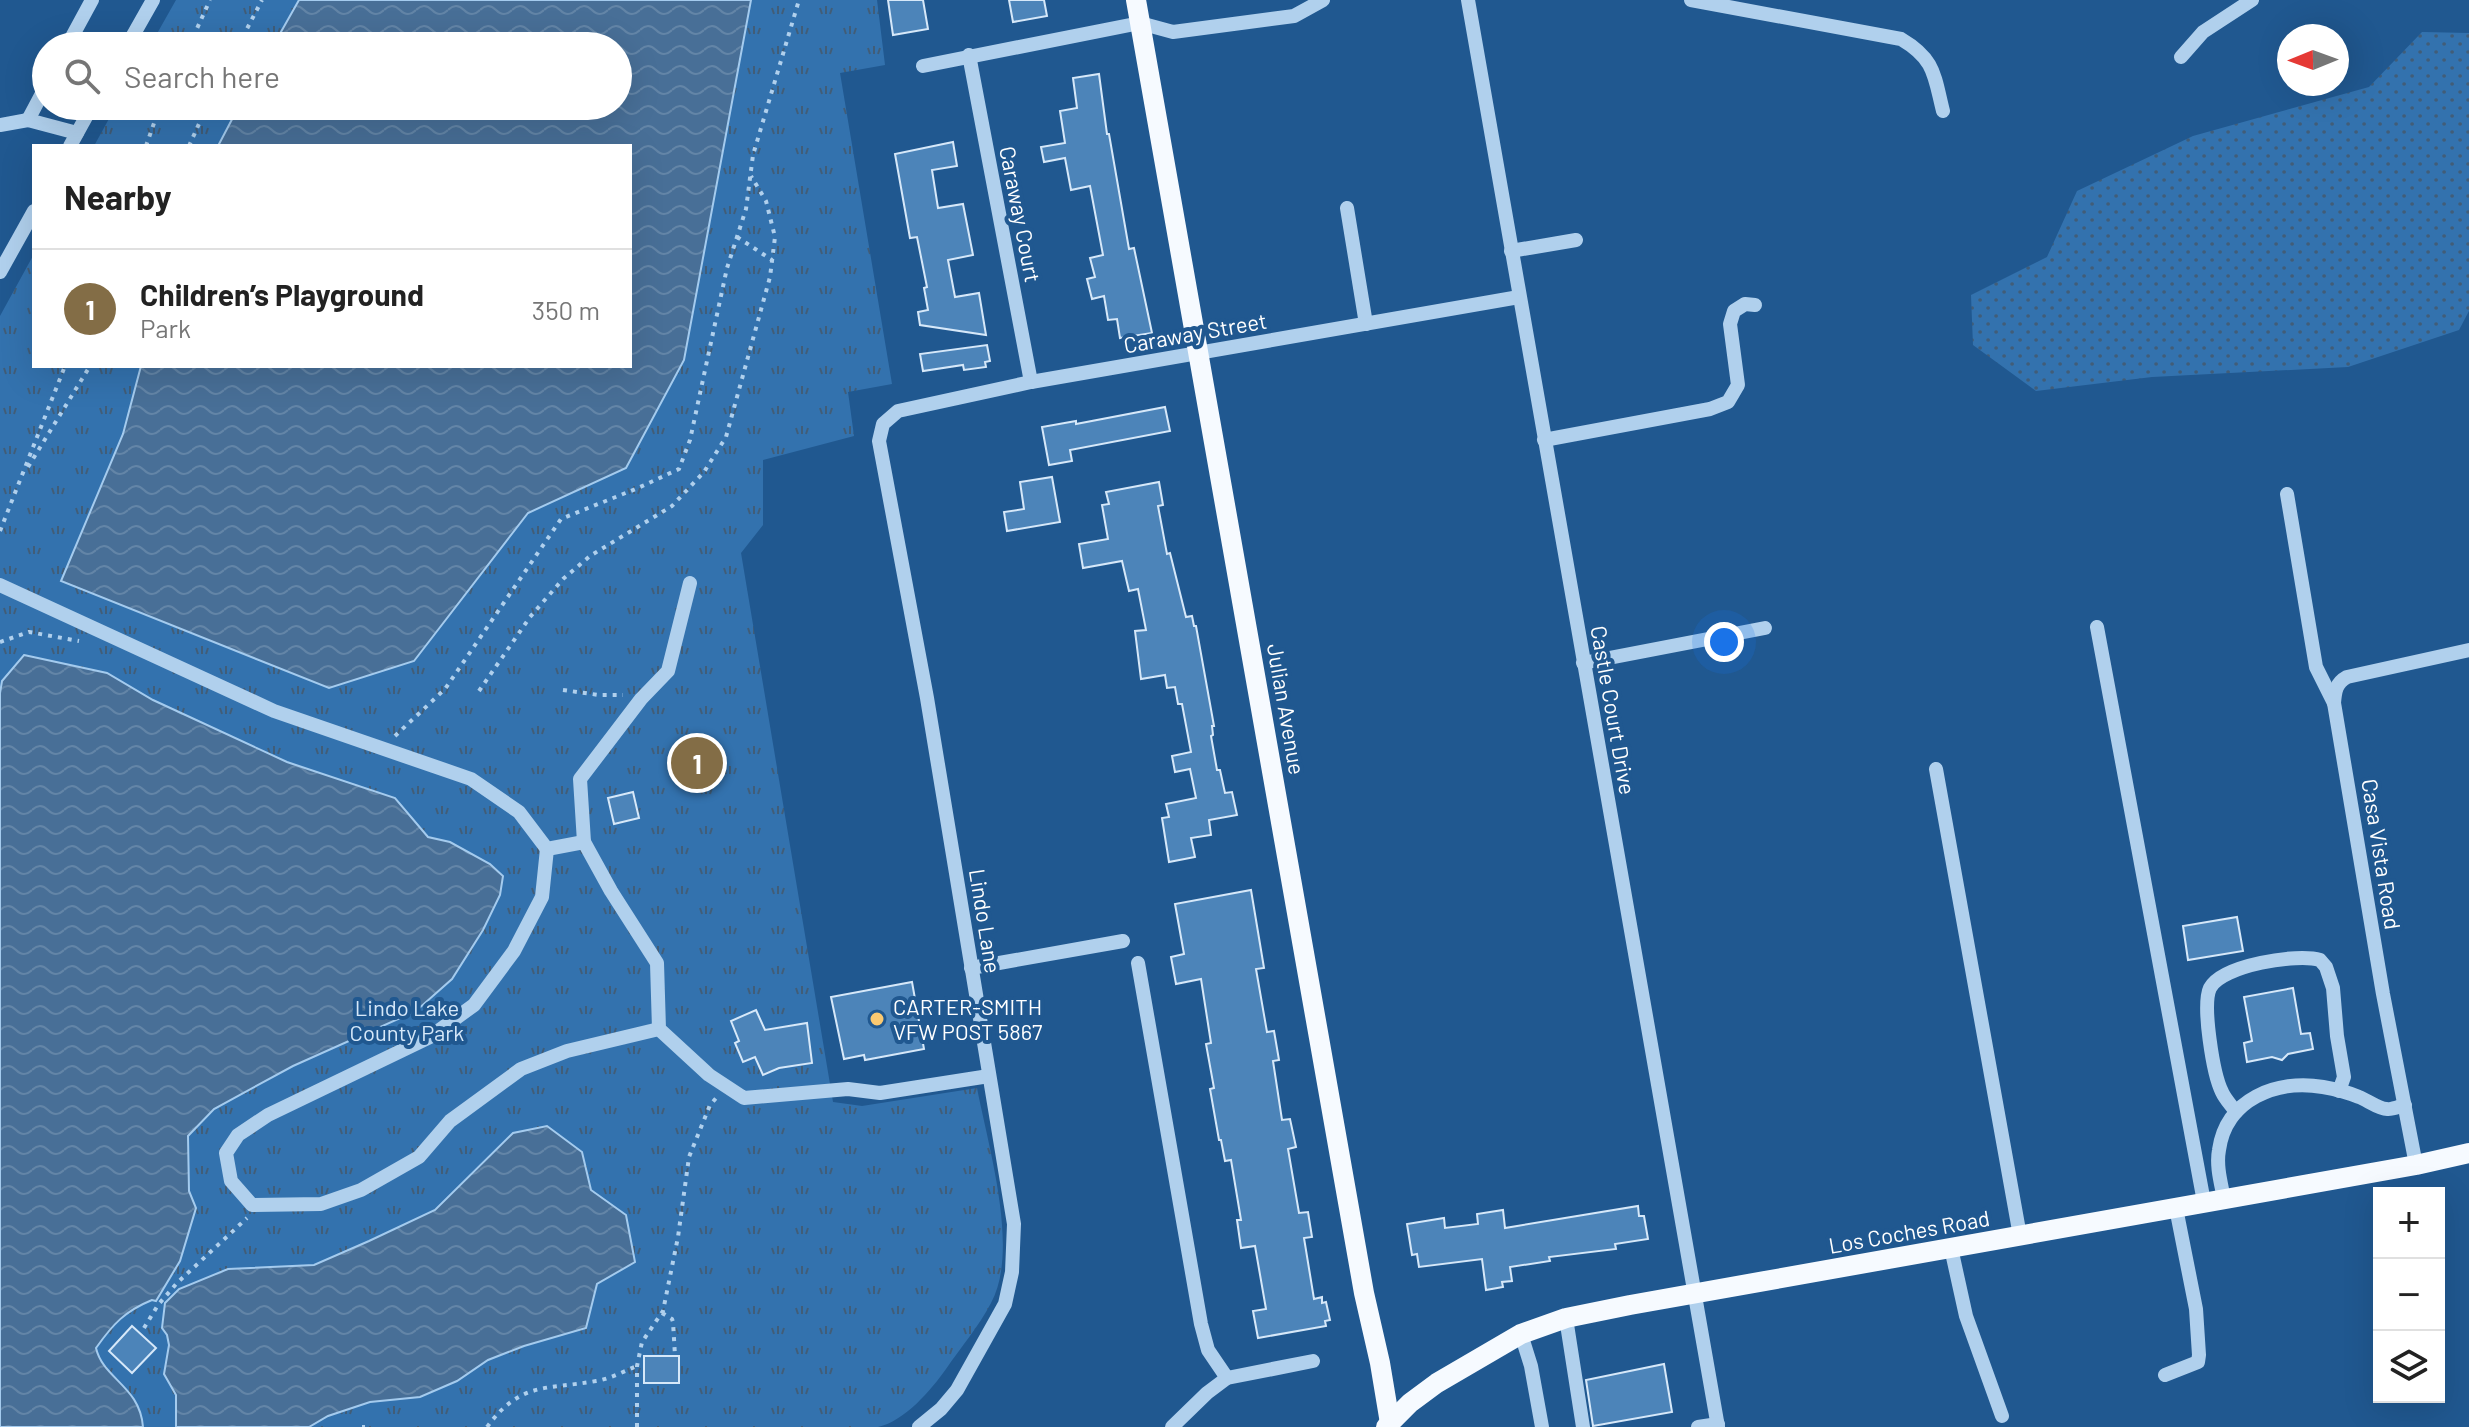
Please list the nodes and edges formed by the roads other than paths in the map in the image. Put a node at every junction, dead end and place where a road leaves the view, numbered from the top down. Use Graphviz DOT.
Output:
graph roads {
  1 [pos="92,0"];
  2 [pos="153,0"];
  3 [pos="1136,0"];
  4 [pos="1323,0"];
  5 [pos="1468,0"];
  6 [pos="1691,0"];
  7 [pos="2252,0"];
  8 [pos="1140,23"];
  9 [pos="75,32"];
  10 [pos="135,32"];
  11 [pos="969,55"];
  12 [pos="2181,57"];
  13 [pos="923,66"];
  14 [pos="1943,111"];
  15 [pos="32,112"];
  16 [pos="28,120"];
  17 [pos="84,120"];
  18 [pos="0,125"];
  19 [pos="74,139"];
  20 [pos="1347,208"];
  21 [pos="32,215"];
  22 [pos="1576,240"];
  23 [pos="1511,251"];
  24 [pos="0,272"];
  25 [pos="1519,297"];
  26 [pos="1755,305"];
  27 [pos="1366,324"];
  28 [pos="1200,353"];
  29 [pos="1031,382"];
  30 [pos="883,424"];
  31 [pos="1544,440"];
  32 [pos="2287,494"];
  33 [pos="690,583"];
  34 [pos="0,585"];
  35 [pos="2097,627"];
  36 [pos="1765,628"];
  37 [pos="2469,650"];
  38 [pos="1583,663"];
  39 [pos="2334,703"];
  40 [pos="1936,769"];
  41 [pos="584,842"];
  42 [pos="547,849"];
  43 [pos="1123,941"];
  44 [pos="1138,963"];
  45 [pos="971,968"];
  46 [pos="659,1029"];
  47 [pos="989,1076"];
  48 [pos="2339,1091"];
  49 [pos="2405,1105"];
  50 [pos="2236,1112"];
  51 [pos="2469,1153"];
  52 [pos="2416,1165"];
  53 [pos="2214,1201"];
  54 [pos="2176,1208"];
  55 [pos="2020,1236"];
  56 [pos="1951,1248"];
  57 [pos="1694,1293"];
  58 [pos="1566,1318"];
  59 [pos="1521,1334"];
  60 [pos="1313,1361"];
  61 [pos="2165,1375"];
  62 [pos="1227,1378"];
  63 [pos="2002,1416"];
  64 [pos="1718,1425"];
  65 [pos="1389,1426"];
  66 [pos="919,1427"];
  67 [pos="1172,1427"];
  68 [pos="1542,1427"];
  69 [pos="1583,1427"];
  70 [pos="1698,1427"];
  1 -- 9 [label="street"];
  2 -- 10 [label="street"];
  3 -- 8 [label="main road, Julian Avenue"];
  4 -- 8 [label="street"];
  5 -- 23 [label="street, Castle Court Drive"];
  6 -- 14 [label="street"];
  7 -- 12 [label="street"];
  8 -- 11 [label="street"];
  8 -- 28 [label="main road, Julian Avenue"];
  11 -- 13 [label="street"];
  11 -- 29 [label="street, Caraway Court"];
  15 -- 16 [label="street"];
  16 -- 18 [label="street"];
  16 -- 19 [label="street"];
  17 -- 19 [label="street"];
  20 -- 27 [label="street"];
  21 -- 24 [label="street"];
  22 -- 23 [label="street"];
  23 -- 25 [label="street, Castle Court Drive"];
  25 -- 27 [label="street, Caraway Street"];
  25 -- 31 [label="street, Castle Court Drive"];
  26 -- 31 [label="street"];
  27 -- 28 [label="street, Caraway Street"];
  28 -- 29 [label="street, Caraway Street"];
  28 -- 65 [label="main road, Julian Avenue"];
  29 -- 30 [label="street, Caraway Street"];
  30 -- 45 [label="street, Lindo Lane"];
  31 -- 38 [label="street, Castle Court Drive"];
  32 -- 39 [label="street, Casa Vista Road"];
  33 -- 41 [label="street"];
  34 -- 42 [label="street"];
  35 -- 53 [label="street"];
  36 -- 38 [label="street"];
  37 -- 39 [label="street"];
  38 -- 57 [label="street, Castle Court Drive"];
  39 -- 49 [label="street, Casa Vista Road"];
  40 -- 55 [label="street"];
  41 -- 42 [label="street"];
  41 -- 46 [label="street"];
  42 -- 46 [label="street"];
  43 -- 45 [label="street"];
  44 -- 62 [label="street"];
  45 -- 47 [label="street, Lindo Lane"];
  46 -- 47 [label="street"];
  47 -- 66 [label="street, Lindo Lane"];
  48 -- 49 [label="street"];
  48 -- 50 [label="street"];
  48 -- 50 [label="street"];
  49 -- 52 [label="street, Casa Vista Road"];
  50 -- 53 [label="street"];
  51 -- 52 [label="main road, Los Coches Road"];
  52 -- 53 [label="main road, Los Coches Road"];
  53 -- 54 [label="main road, Los Coches Road"];
  54 -- 55 [label="main road, Los Coches Road"];
  54 -- 61 [label="street"];
  55 -- 56 [label="main road, Los Coches Road"];
  56 -- 57 [label="main road, Los Coches Road"];
  56 -- 63 [label="street"];
  57 -- 58 [label="main road, Los Coches Road"];
  57 -- 64 [label="street, Castle Court Drive"];
  58 -- 59 [label="main road, Los Coches Road"];
  58 -- 69 [label="street"];
  59 -- 65 [label="main road, Los Coches Road"];
  59 -- 68 [label="street"];
  60 -- 62 [label="street"];
  62 -- 67 [label="street"];
  64 -- 70 [label="street"];
}
